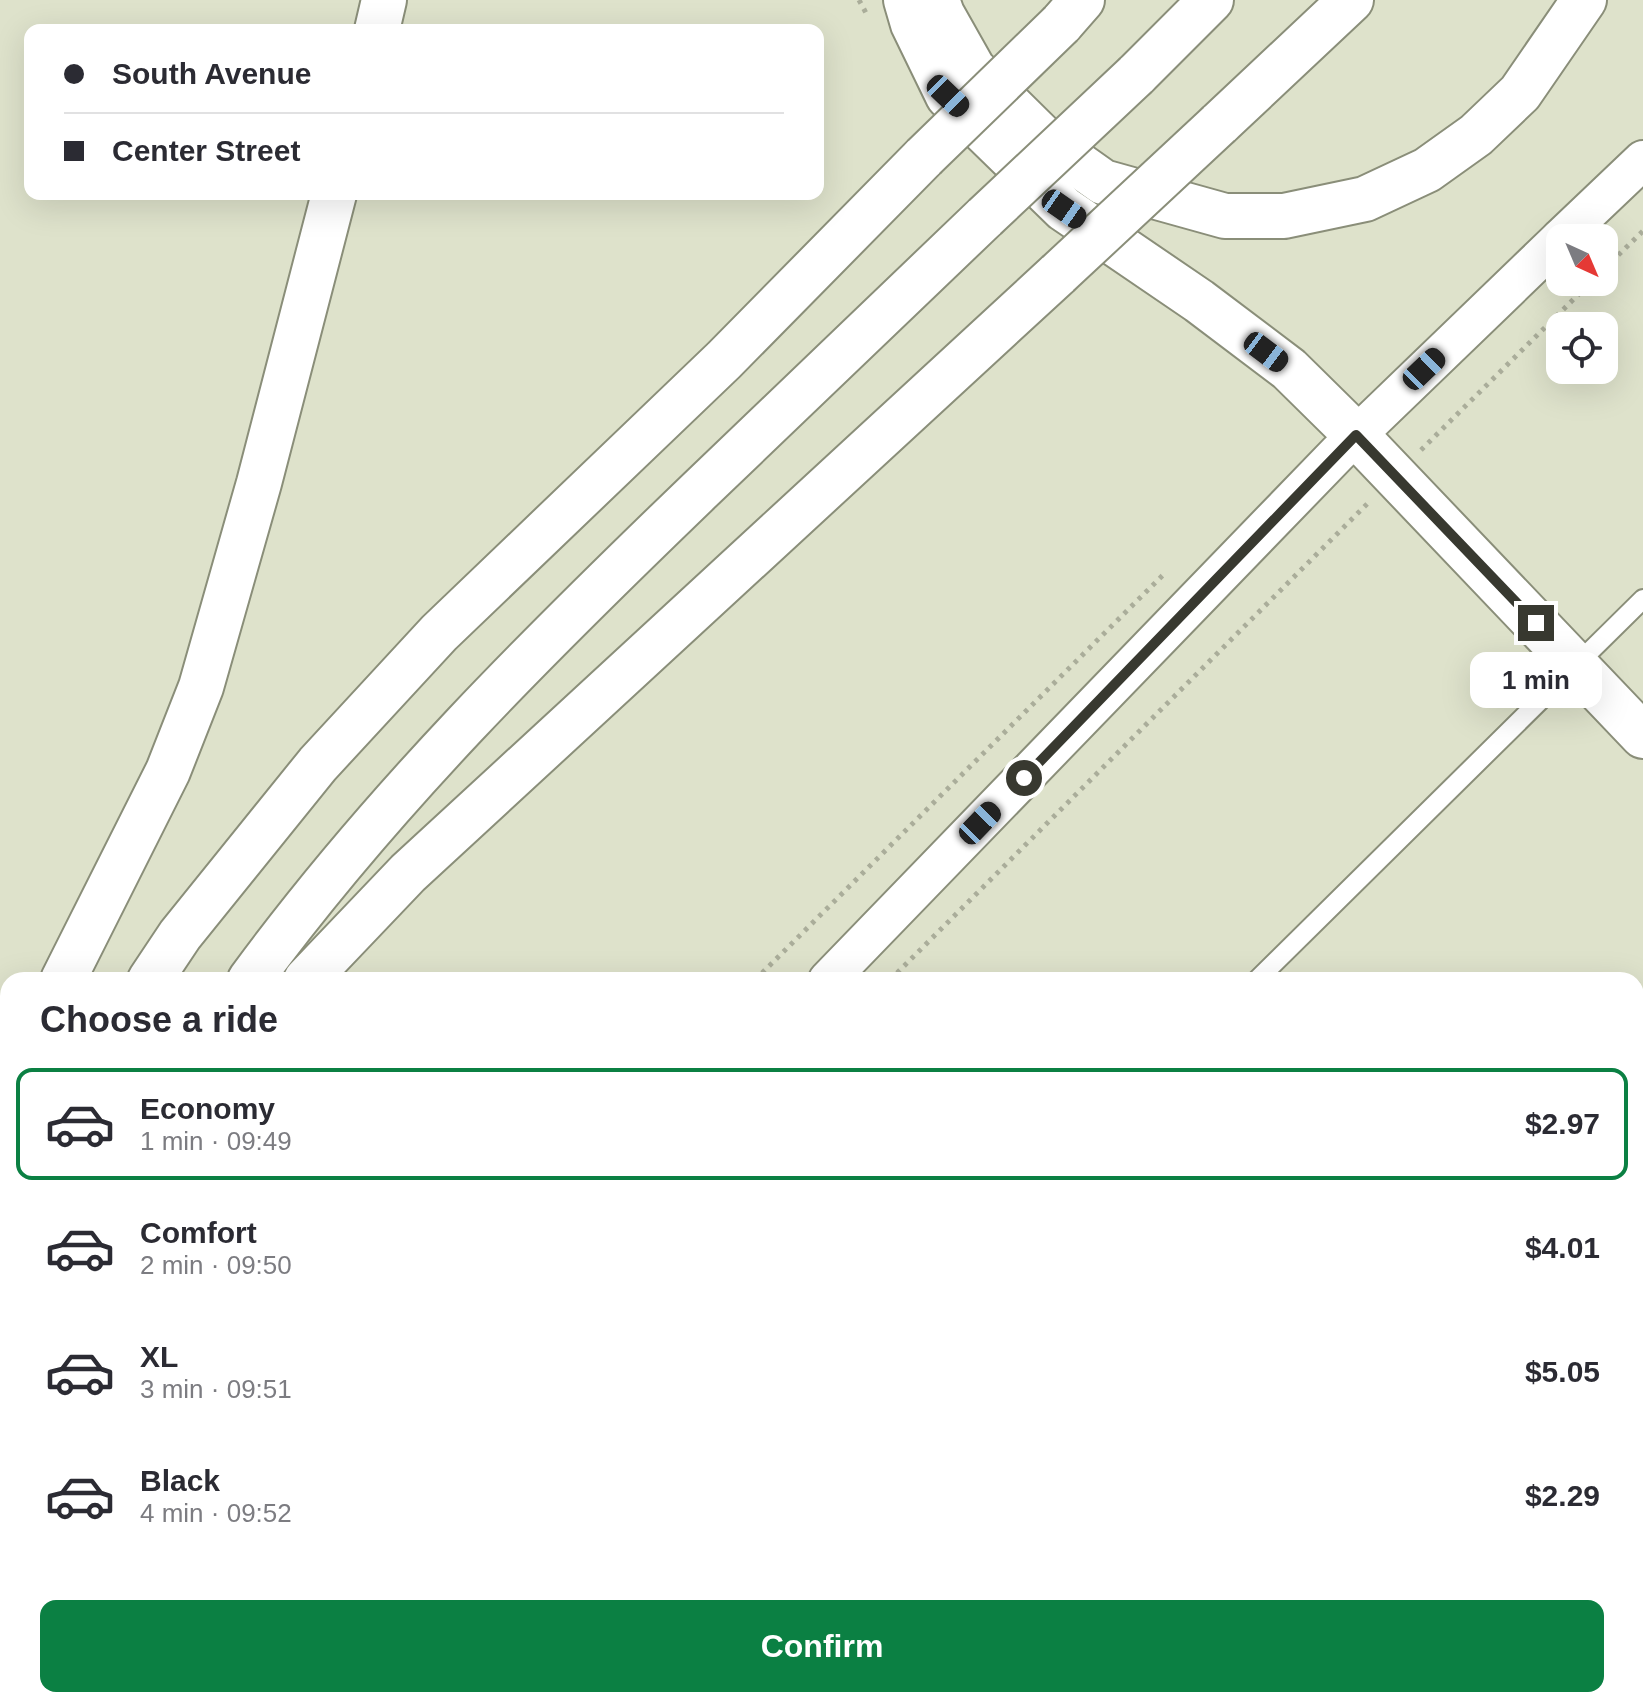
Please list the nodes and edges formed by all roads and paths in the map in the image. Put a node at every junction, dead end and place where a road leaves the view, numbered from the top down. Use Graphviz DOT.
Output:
graph roads {
  1 [pos="384,0"];
  2 [pos="906,0"];
  3 [pos="937,0"];
  4 [pos="1211,0"];
  5 [pos="1351,0"];
  6 [pos="1584,0"];
  7 [pos="1072,12"];
  8 [pos="378,24"];
  9 [pos="1643,160"];
  10 [pos="332,200"];
  11 [pos="1577,224"];
  12 [pos="1643,231"];
  13 [pos="1546,253"];
  14 [pos="1618,255"];
  15 [pos="1577,296"];
  16 [pos="1356,435"];
  17 [pos="1395,476"];
  18 [pos="1168,571"];
  19 [pos="1643,599"];
  20 [pos="1576,666"];
  21 [pos="1643,736"];
  22 [pos="67,972"];
  23 [pos="155,972"];
  24 [pos="256,972"];
  25 [pos="314,972"];
  26 [pos="763,972"];
  27 [pos="836,972"];
  28 [pos="898,972"];
  29 [pos="1265,972"];
  1 -- 8 [label="main road"];
  2 -- 16 [label="main road"];
  3 -- 6 [label="main road"];
  4 -- 24 [label="main road, bridge"];
  5 -- 25 [label="main road, bridge"];
  7 -- 23 [label="main road, bridge"];
  9 -- 11 [label="street"];
  10 -- 22 [label="main road"];
  12 -- 14 [label="path"];
  13 -- 16 [label="street"];
  15 -- 17 [label="path"];
  16 -- 17 [label="main road"];
  16 -- 27 [label="street"];
  17 -- 20 [label="main road"];
  17 -- 28 [label="path"];
  18 -- 26 [label="path"];
  19 -- 20 [label="lane"];
  20 -- 21 [label="main road"];
  20 -- 29 [label="lane"];
}
